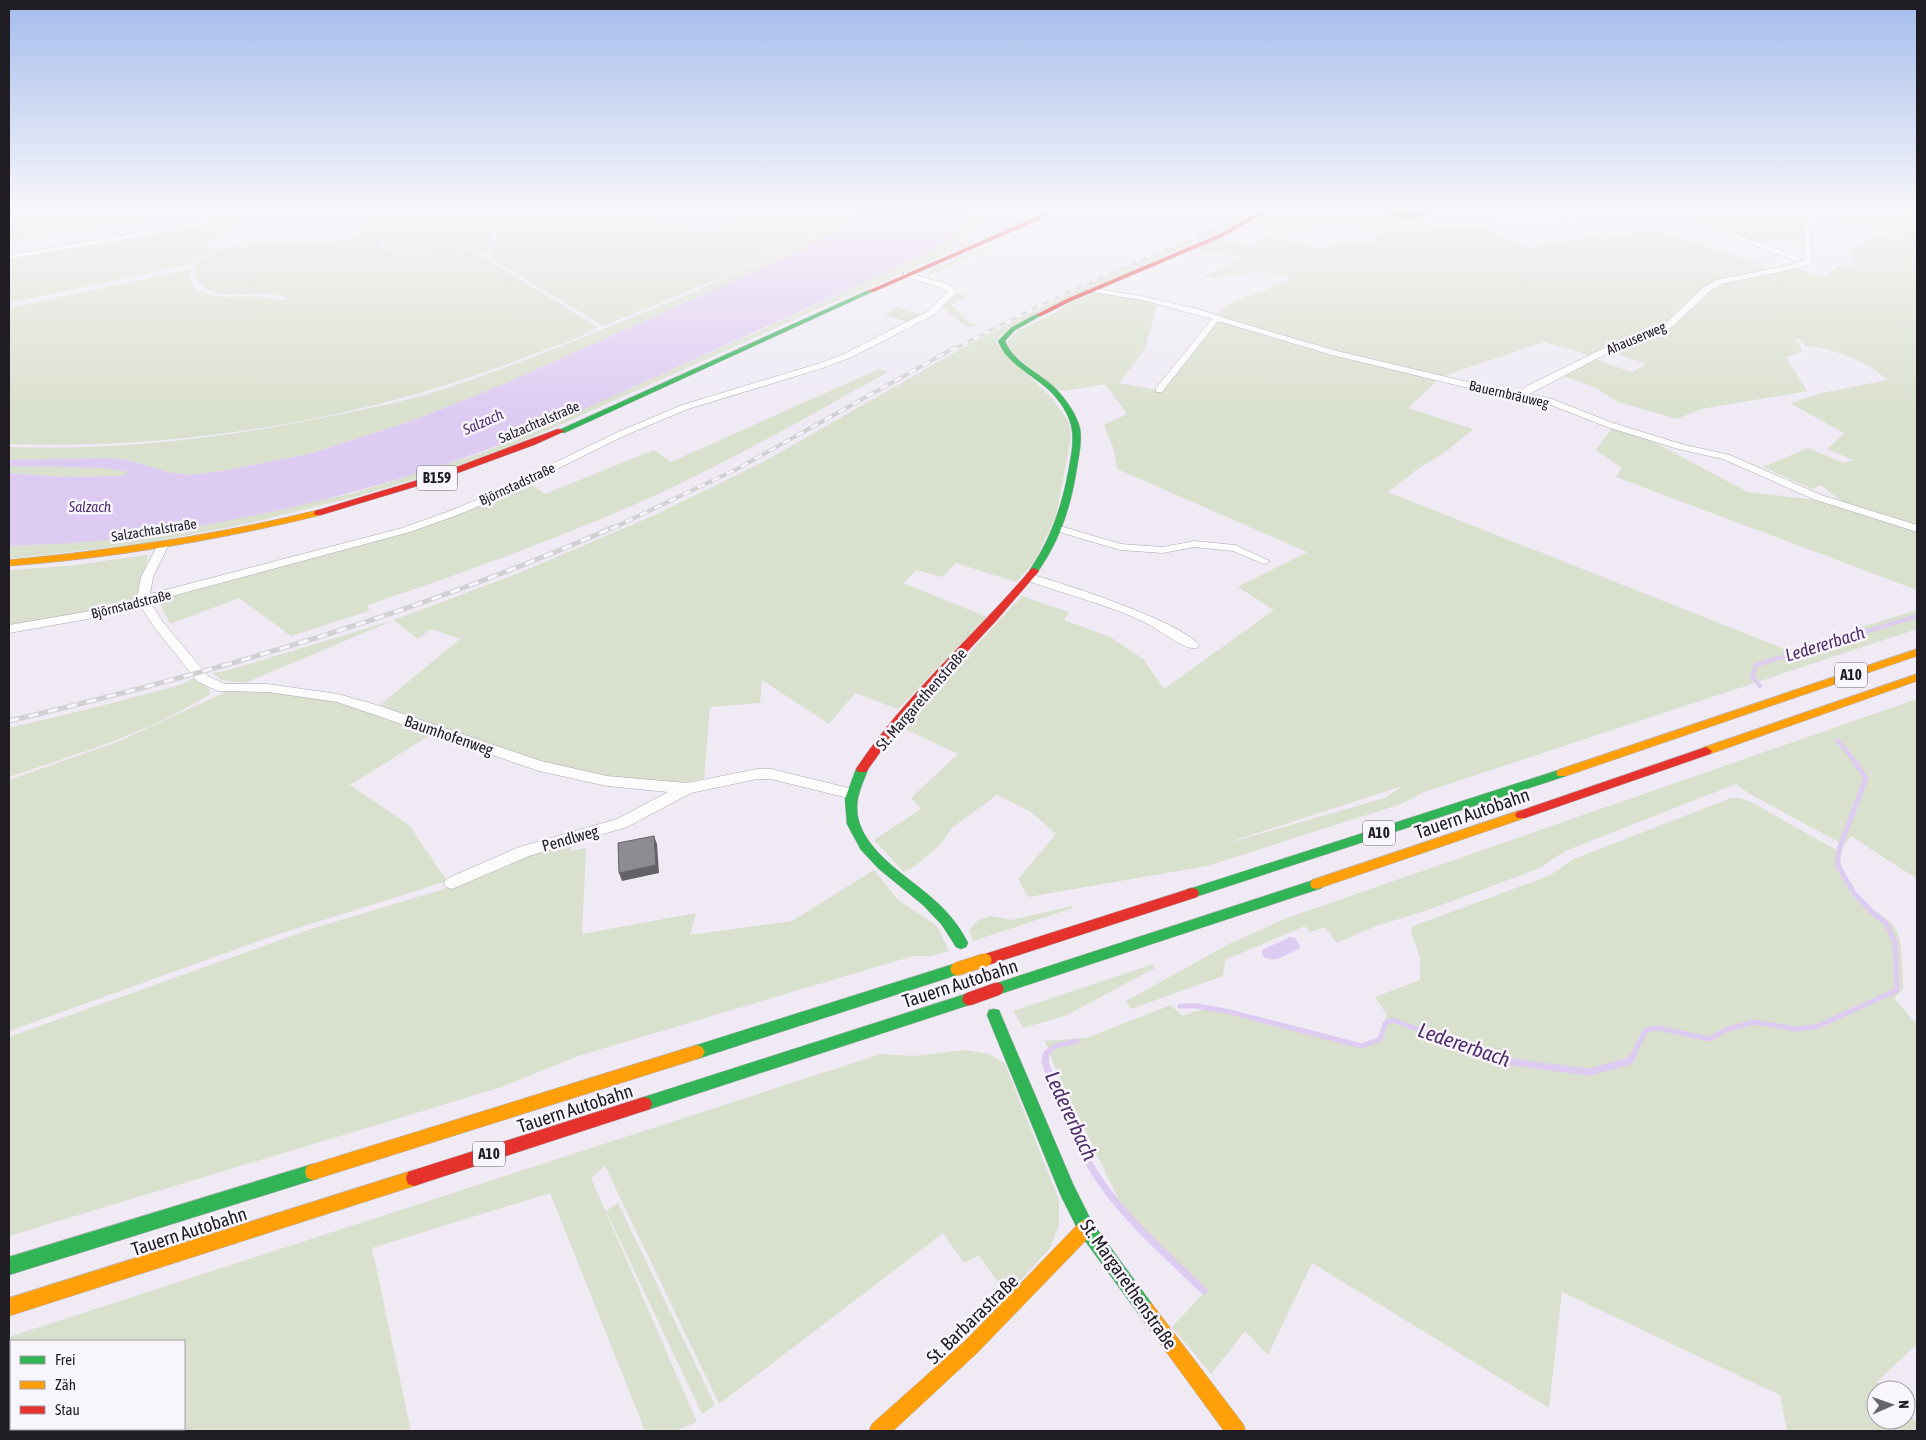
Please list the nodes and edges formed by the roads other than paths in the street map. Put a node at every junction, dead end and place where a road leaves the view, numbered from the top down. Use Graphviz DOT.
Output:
graph roads {
  1 [pos="900,277"];
  2 [pos="917,277"];
  3 [pos="1122,277"];
  4 [pos="1743,277"];
  5 [pos="1092,290"];
  6 [pos="1217,317"];
  7 [pos="1159,390"];
  8 [pos="1523,395"];
  9 [pos="1060,529"];
  10 [pos="1917,529"];
  11 [pos="163,544"];
  12 [pos="1264,561"];
  13 [pos="9,563"];
  14 [pos="1029,578"];
  15 [pos="143,600"];
  16 [pos="9,628"];
  17 [pos="1193,645"];
  18 [pos="1917,652"];
  19 [pos="1917,677"];
  20 [pos="1896,697"];
  21 [pos="1844,703"];
  22 [pos="687,788"];
  23 [pos="852,794"];
  24 [pos="452,883"];
  25 [pos="961,943"];
  26 [pos="994,1015"];
  27 [pos="1086,1228"];
  28 [pos="9,1266"];
  29 [pos="9,1307"];
  30 [pos="878,1431"];
  31 [pos="1236,1431"];
  1 -- 11 [label="main road, Salzachtalstraße / B159"];
  2 -- 15 [label="street, Björnstadstraße"];
  3 -- 5 [label="main road"];
  4 -- 8 [label="street, Ahauserweg"];
  5 -- 6 [label="street, Bauernbräuweg"];
  5 -- 9 [label="main road, St. Margarethenstraße"];
  6 -- 7 [label="street"];
  6 -- 8 [label="street, Bauernbräuweg"];
  8 -- 10 [label="street, Bauernbräuweg"];
  9 -- 12 [label="street"];
  9 -- 14 [label="main road, St. Margarethenstraße"];
  11 -- 13 [label="main road, Salzachtalstraße / B159"];
  11 -- 15 [label="street"];
  14 -- 17 [label="street"];
  14 -- 23 [label="main road, St. Margarethenstraße"];
  15 -- 16 [label="street, Björnstadstraße"];
  15 -- 22 [label="street, Baumhofenweg"];
  18 -- 28 [label="main road, Tauern Autobahn / A10, bridge"];
  19 -- 21 [label="main road, Tauern Autobahn / A10"];
  20 -- 21 [label="main road"];
  21 -- 29 [label="main road, Tauern Autobahn / A10, bridge"];
  22 -- 23 [label="street, Baumhofenweg"];
  22 -- 24 [label="street, Pendlweg"];
  23 -- 25 [label="main road, St. Margarethenstraße"];
  26 -- 27 [label="main road, St. Margarethenstraße"];
  27 -- 30 [label="main road, St. Barbarastraße"];
  27 -- 31 [label="main road, St. Margarethenstraße"];
}
